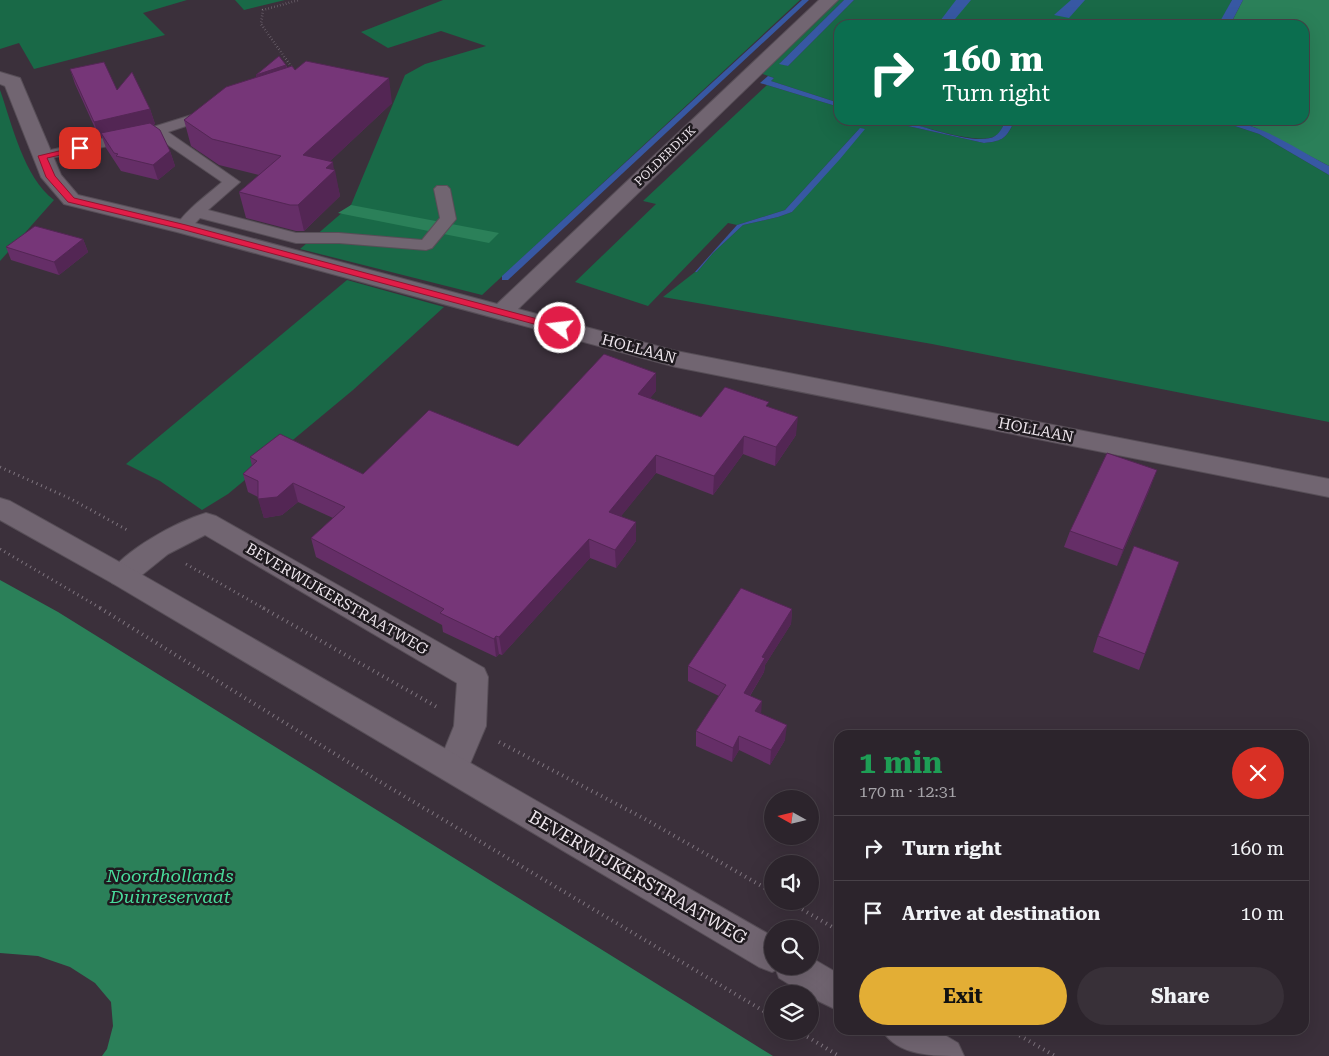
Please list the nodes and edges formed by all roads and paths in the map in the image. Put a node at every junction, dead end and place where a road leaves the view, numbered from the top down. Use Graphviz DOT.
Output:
graph roads {
  1 [pos="299,0"];
  2 [pos="828,0"];
  3 [pos="297,75"];
  4 [pos="0,78"];
  5 [pos="221,110"];
  6 [pos="157,132"];
  7 [pos="42,156"];
  8 [pos="442,188"];
  9 [pos="190,220"];
  10 [pos="502,312"];
  11 [pos="0,467"];
  12 [pos="1329,488"];
  13 [pos="0,508"];
  14 [pos="158,547"];
  15 [pos="0,549"];
  16 [pos="122,576"];
  17 [pos="470,726"];
  18 [pos="453,768"];
  19 [pos="764,887"];
  20 [pos="804,910"];
  21 [pos="834,927"];
  22 [pos="764,950"];
  23 [pos="807,975"];
  24 [pos="834,991"];
  25 [pos="764,1011"];
  26 [pos="909,1035"];
  27 [pos="1019,1035"];
  28 [pos="813,1040"];
  29 [pos="840,1056"];
  30 [pos="945,1056"];
  31 [pos="1055,1056"];
  1 -- 3 [label="path"];
  2 -- 10 [label="street, POLDERDIJK"];
  4 -- 7 [label="street, HOLLAAN"];
  5 -- 6 [label="lane"];
  6 -- 7 [label="lane"];
  6 -- 9 [label="lane"];
  7 -- 9 [label="street, HOLLAAN"];
  8 -- 9 [label="lane"];
  9 -- 10 [label="street, HOLLAAN"];
  10 -- 12 [label="street, HOLLAAN"];
  11 -- 14 [label="path"];
  13 -- 16 [label="street, BEVERWIJKERSTRAATWEG"];
  14 -- 16 [label="street, BEVERWIJKERSTRAATWEG"];
  14 -- 17 [label="path"];
  14 -- 17 [label="street, BEVERWIJKERSTRAATWEG"];
  15 -- 25 [label="path"];
  16 -- 18 [label="street, BEVERWIJKERSTRAATWEG"];
  17 -- 18 [label="street, BEVERWIJKERSTRAATWEG"];
  17 -- 19 [label="path"];
  18 -- 22 [label="street, BEVERWIJKERSTRAATWEG"];
  20 -- 21 [label="path"];
  23 -- 24 [label="street"];
  26 -- 30 [label="street"];
  27 -- 31 [label="path"];
  28 -- 29 [label="path"];
}
